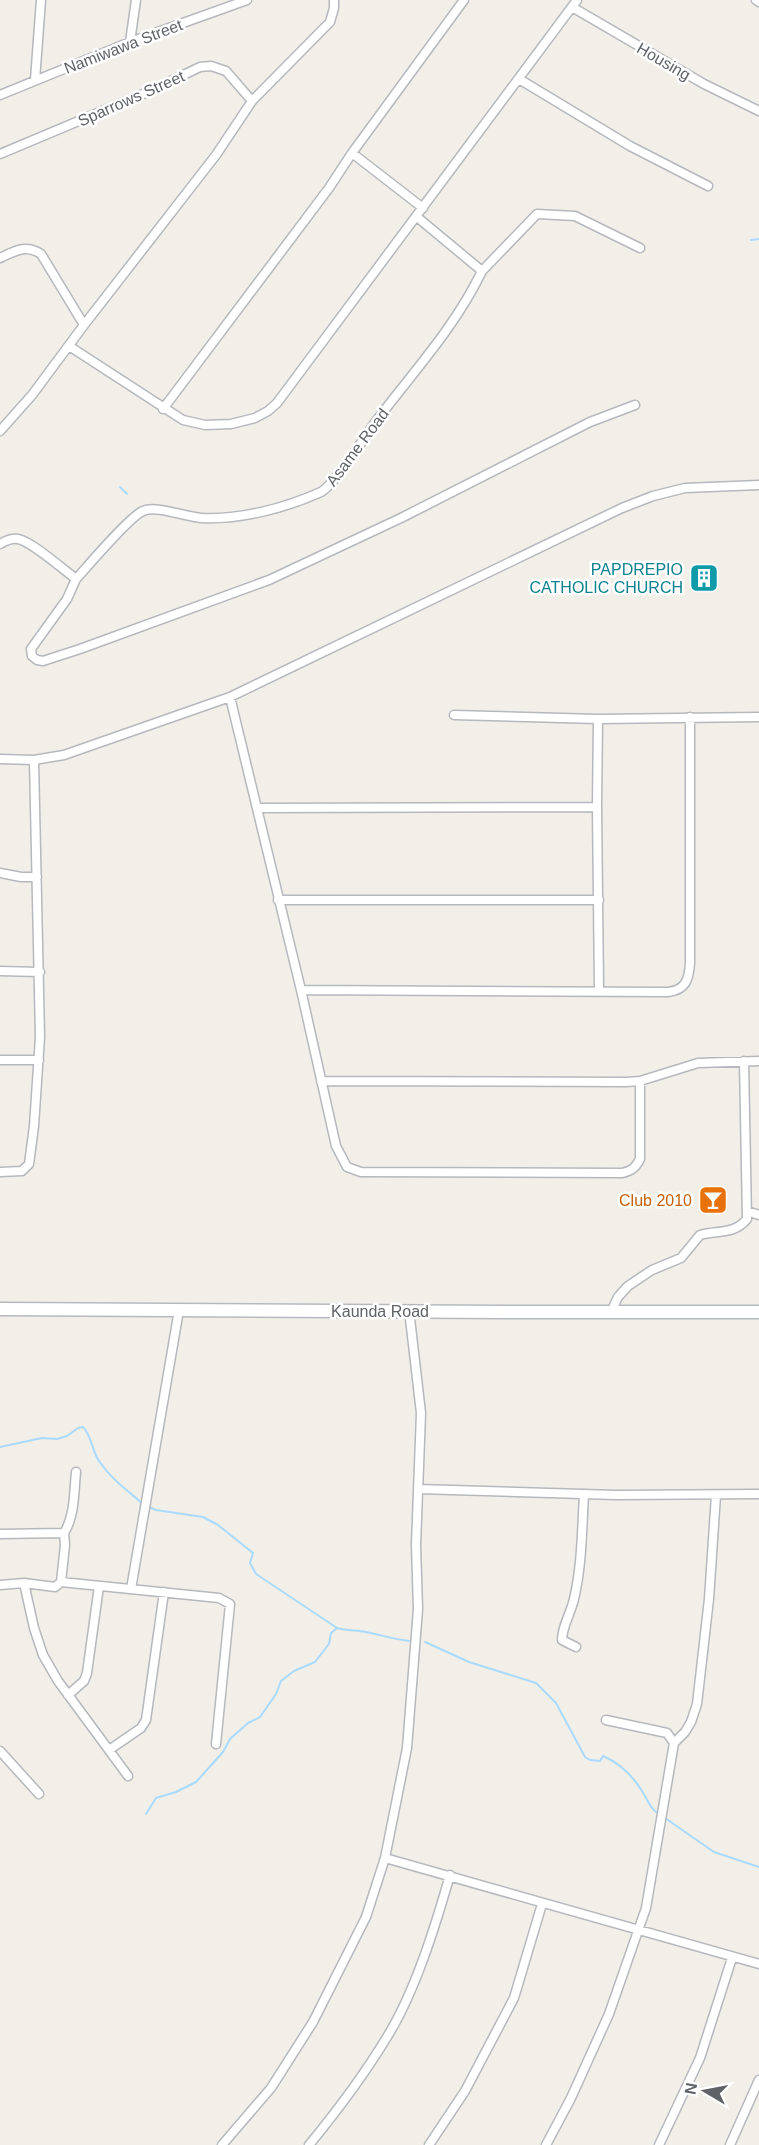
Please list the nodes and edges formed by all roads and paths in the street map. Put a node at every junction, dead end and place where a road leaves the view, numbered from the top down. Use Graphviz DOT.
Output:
graph roads {
  1 [pos="41,0"];
  2 [pos="136,0"];
  3 [pos="248,0"];
  4 [pos="333,0"];
  5 [pos="464,0"];
  6 [pos="231,3"];
  7 [pos="575,3"];
  8 [pos="130,42"];
  9 [pos="519,78"];
  10 [pos="35,80"];
  11 [pos="0,95"];
  12 [pos="252,101"];
  13 [pos="759,111"];
  14 [pos="352,153"];
  15 [pos="0,154"];
  16 [pos="708,186"];
  17 [pos="423,208"];
  18 [pos="417,217"];
  19 [pos="640,248"];
  20 [pos="0,258"];
  21 [pos="482,271"];
  22 [pos="84,325"];
  23 [pos="69,346"];
  24 [pos="635,405"];
  25 [pos="163,409"];
  26 [pos="0,430"];
  27 [pos="759,485"];
  28 [pos="0,544"];
  29 [pos="76,579"];
  30 [pos="230,697"];
  31 [pos="454,716"];
  32 [pos="690,717"];
  33 [pos="759,717"];
  34 [pos="598,719"];
  35 [pos="0,759"];
  36 [pos="34,759"];
  37 [pos="597,807"];
  38 [pos="257,808"];
  39 [pos="0,873"];
  40 [pos="37,877"];
  41 [pos="278,900"];
  42 [pos="599,900"];
  43 [pos="0,970"];
  44 [pos="40,972"];
  45 [pos="301,990"];
  46 [pos="599,991"];
  47 [pos="0,1060"];
  48 [pos="39,1060"];
  49 [pos="744,1061"];
  50 [pos="759,1061"];
  51 [pos="321,1081"];
  52 [pos="640,1081"];
  53 [pos="0,1172"];
  54 [pos="747,1211"];
  55 [pos="759,1215"];
  56 [pos="0,1309"];
  57 [pos="179,1310"];
  58 [pos="409,1310"];
  59 [pos="611,1312"];
  60 [pos="759,1312"];
  61 [pos="76,1472"];
  62 [pos="418,1489"];
  63 [pos="584,1494"];
  64 [pos="759,1494"];
  65 [pos="716,1495"];
  66 [pos="64,1533"];
  67 [pos="0,1534"];
  68 [pos="62,1582"];
  69 [pos="24,1583"];
  70 [pos="0,1585"];
  71 [pos="99,1586"];
  72 [pos="131,1589"];
  73 [pos="164,1592"];
  74 [pos="576,1647"];
  75 [pos="68,1695"];
  76 [pos="606,1720"];
  77 [pos="674,1743"];
  78 [pos="216,1744"];
  79 [pos="109,1750"];
  80 [pos="0,1751"];
  81 [pos="128,1776"];
  82 [pos="39,1794"];
  83 [pos="385,1858"];
  84 [pos="450,1875"];
  85 [pos="542,1904"];
  86 [pos="638,1931"];
  87 [pos="732,1958"];
  88 [pos="759,1964"];
  89 [pos="759,2080"];
  90 [pos="222,2145"];
  91 [pos="309,2145"];
  92 [pos="429,2145"];
  93 [pos="546,2145"];
  94 [pos="659,2145"];
  95 [pos="730,2145"];
  1 -- 10 [label="street"];
  2 -- 8 [label="street"];
  3 -- 6 [label="street, Namiwawa Street"];
  4 -- 12 [label="street"];
  5 -- 14 [label="street"];
  6 -- 8 [label="street, Namiwawa Street"];
  7 -- 9 [label="street"];
  7 -- 13 [label="street, Housing"];
  8 -- 10 [label="street, Namiwawa Street"];
  9 -- 16 [label="street"];
  9 -- 17 [label="street"];
  10 -- 11 [label="street, Namiwawa Street"];
  12 -- 15 [label="street, Sparrows Street"];
  12 -- 22 [label="street"];
  14 -- 17 [label="street"];
  14 -- 25 [label="street"];
  17 -- 18 [label="street"];
  18 -- 21 [label="street"];
  18 -- 25 [label="street"];
  19 -- 21 [label="street"];
  20 -- 22 [label="street"];
  21 -- 29 [label="street, Asame Road"];
  22 -- 23 [label="street"];
  23 -- 25 [label="street"];
  23 -- 26 [label="street"];
  24 -- 29 [label="street"];
  27 -- 30 [label="street"];
  28 -- 29 [label="street"];
  30 -- 36 [label="street"];
  30 -- 38 [label="street"];
  31 -- 34 [label="street"];
  32 -- 33 [label="street"];
  32 -- 34 [label="street"];
  32 -- 46 [label="street"];
  34 -- 37 [label="street"];
  35 -- 36 [label="street"];
  36 -- 40 [label="street"];
  37 -- 38 [label="street"];
  37 -- 42 [label="street"];
  38 -- 41 [label="street"];
  39 -- 40 [label="street"];
  40 -- 44 [label="street"];
  41 -- 42 [label="street"];
  41 -- 45 [label="street"];
  42 -- 46 [label="street"];
  43 -- 44 [label="street"];
  44 -- 48 [label="street"];
  45 -- 46 [label="street"];
  45 -- 51 [label="street"];
  47 -- 48 [label="street"];
  48 -- 53 [label="street"];
  49 -- 50 [label="street"];
  49 -- 52 [label="street"];
  49 -- 54 [label="street"];
  51 -- 52 [label="street"];
  51 -- 52 [label="street"];
  54 -- 55 [label="street"];
  54 -- 59 [label="street"];
  56 -- 57 [label="main road, Kaunda Road"];
  57 -- 58 [label="main road, Kaunda Road"];
  57 -- 72 [label="street"];
  58 -- 59 [label="main road, Kaunda Road"];
  58 -- 62 [label="street"];
  59 -- 60 [label="main road, Kaunda Road"];
  61 -- 66 [label="street"];
  62 -- 63 [label="street"];
  62 -- 83 [label="street"];
  63 -- 65 [label="street"];
  63 -- 74 [label="street"];
  64 -- 65 [label="street"];
  65 -- 77 [label="street"];
  66 -- 67 [label="street"];
  66 -- 68 [label="street"];
  68 -- 69 [label="street"];
  68 -- 71 [label="street"];
  69 -- 70 [label="street"];
  69 -- 75 [label="street"];
  71 -- 72 [label="street"];
  71 -- 75 [label="street"];
  72 -- 73 [label="street"];
  73 -- 78 [label="street"];
  73 -- 79 [label="street"];
  75 -- 79 [label="street"];
  76 -- 77 [label="street"];
  77 -- 86 [label="street"];
  79 -- 81 [label="street"];
  80 -- 82 [label="street"];
  83 -- 84 [label="street"];
  83 -- 90 [label="street"];
  84 -- 85 [label="street"];
  84 -- 91 [label="street"];
  85 -- 86 [label="street"];
  85 -- 92 [label="street"];
  86 -- 87 [label="street"];
  86 -- 93 [label="street"];
  87 -- 88 [label="street"];
  87 -- 94 [label="street"];
  89 -- 95 [label="street"];
}
